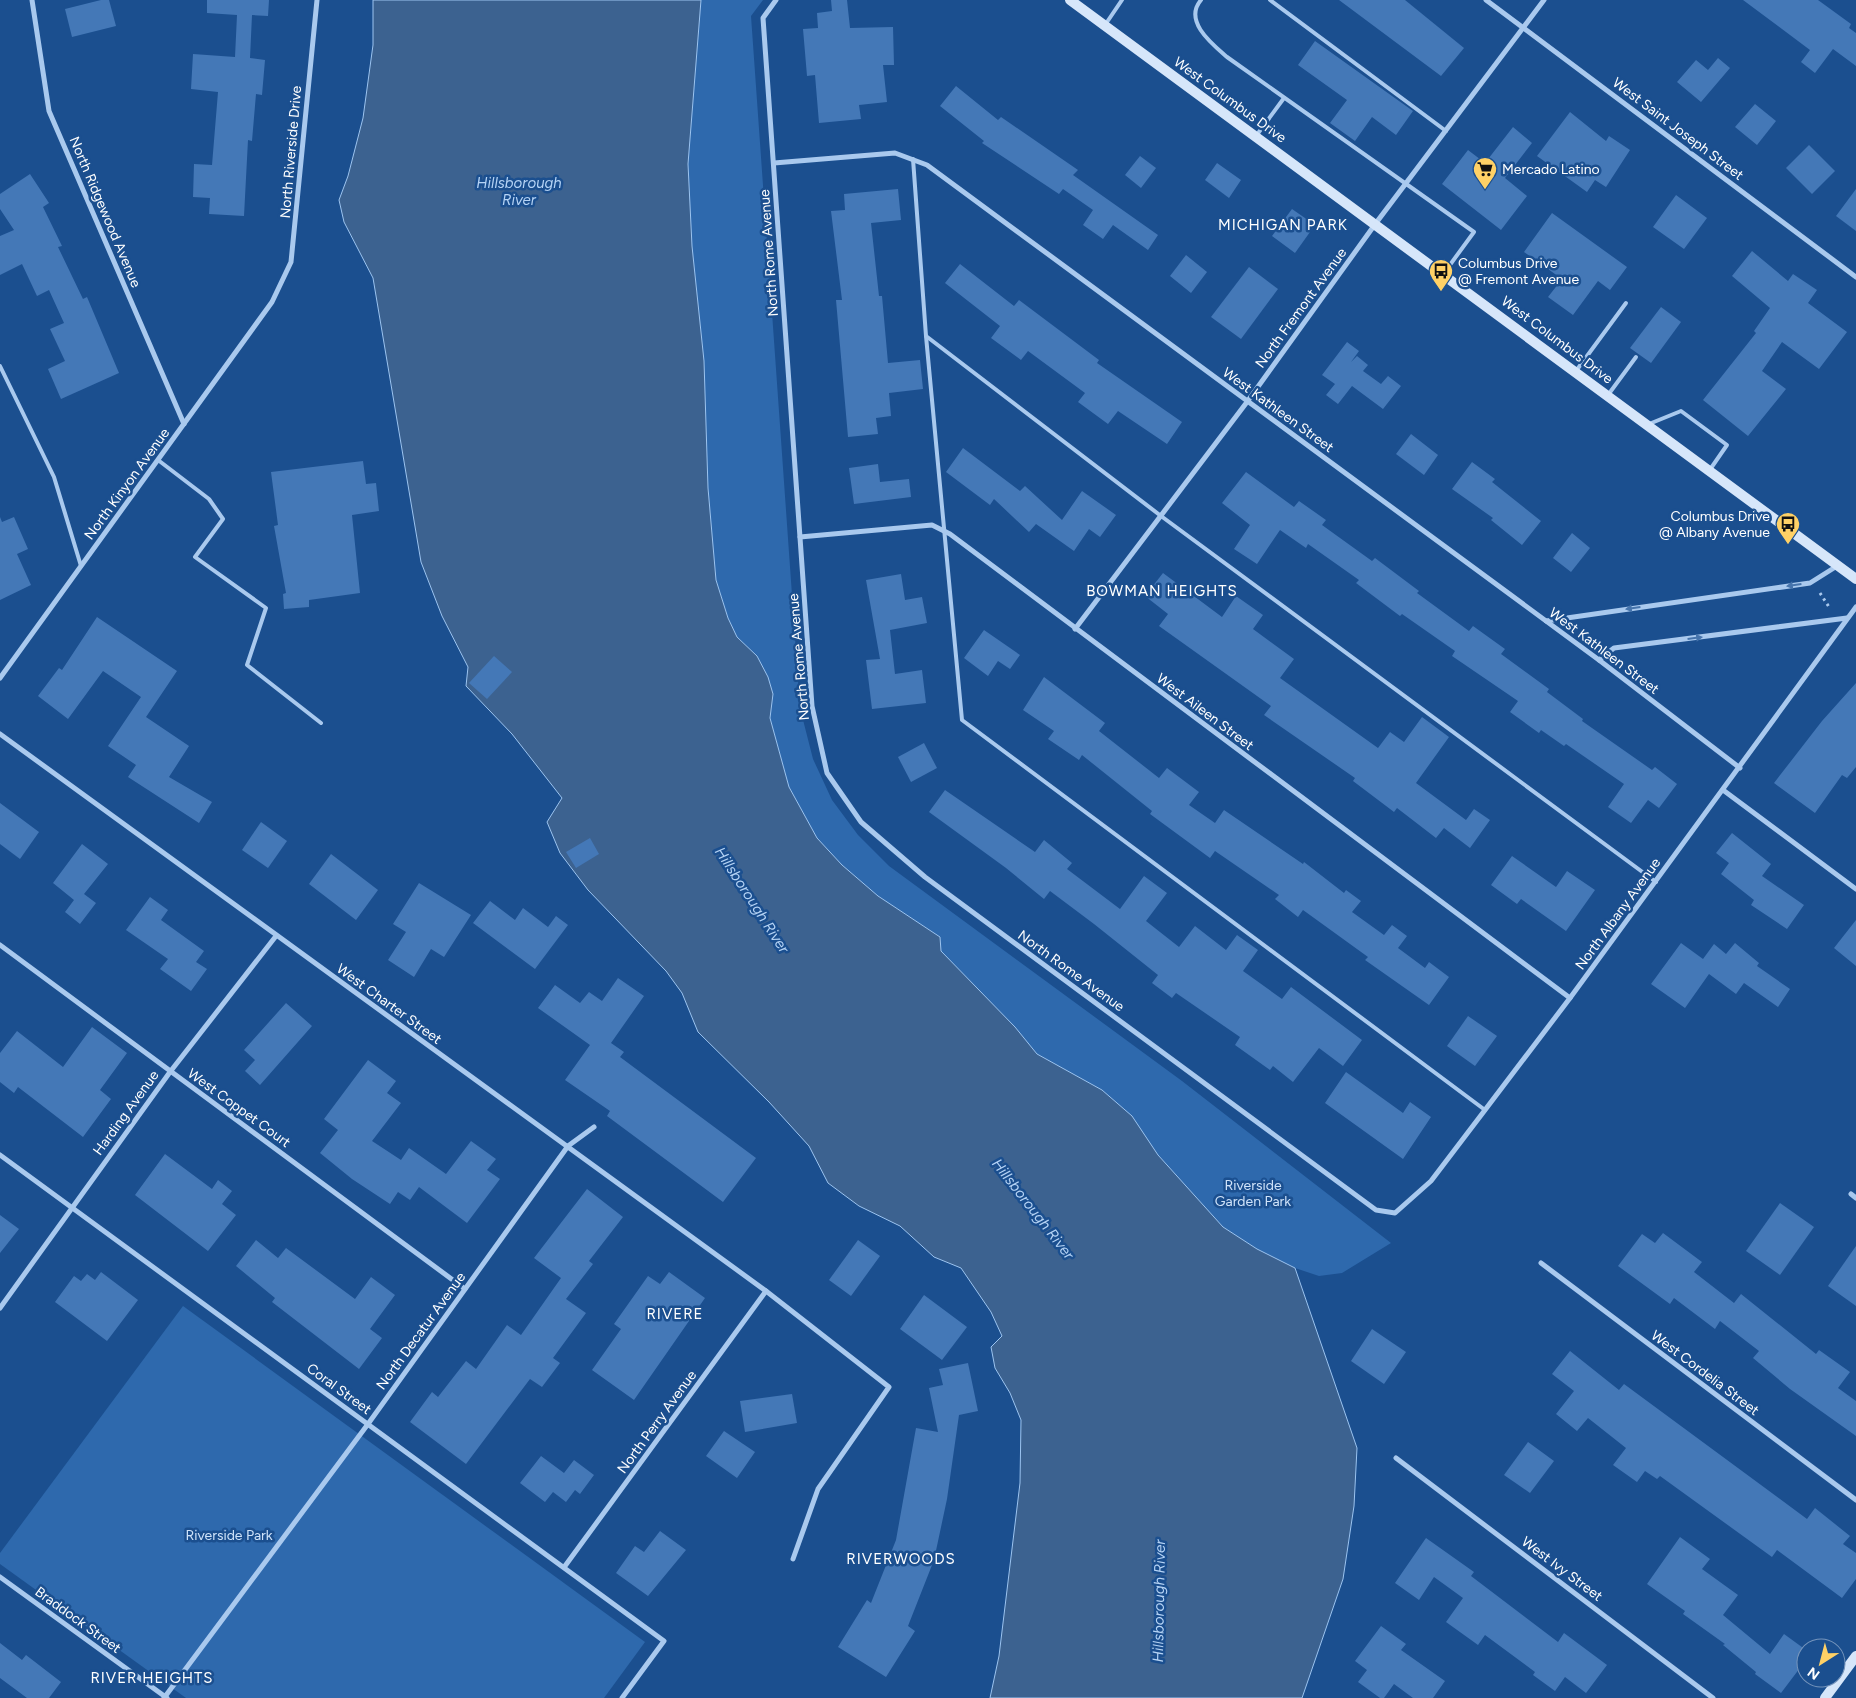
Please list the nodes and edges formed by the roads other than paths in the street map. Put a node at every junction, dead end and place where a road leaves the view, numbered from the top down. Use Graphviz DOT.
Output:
graph roads {
  1 [pos="32,0"];
  2 [pos="317,0"];
  3 [pos="776,0"];
  4 [pos="1070,0"];
  5 [pos="1122,0"];
  6 [pos="1202,0"];
  7 [pos="1270,0"];
  8 [pos="1486,0"];
  9 [pos="1544,0"];
  10 [pos="1105,25"];
  11 [pos="1524,28"];
  12 [pos="1284,98"];
  13 [pos="1446,131"];
  14 [pos="1256,136"];
  15 [pos="913,159"];
  16 [pos="774,164"];
  17 [pos="1406,183"];
  18 [pos="1376,223"];
  19 [pos="1444,273"];
  20 [pos="1856,277"];
  21 [pos="272,302"];
  22 [pos="1626,302"];
  23 [pos="926,336"];
  24 [pos="1636,357"];
  25 [pos="0,366"];
  26 [pos="1576,371"];
  27 [pos="1608,395"];
  28 [pos="1247,402"];
  29 [pos="184,424"];
  30 [pos="1648,425"];
  31 [pos="158,460"];
  32 [pos="1709,470"];
  33 [pos="1161,516"];
  34 [pos="943,530"];
  35 [pos="800,537"];
  36 [pos="81,566"];
  37 [pos="1838,566"];
  38 [pos="1856,579"];
  39 [pos="1856,607"];
  40 [pos="1847,618"];
  41 [pos="1546,621"];
  42 [pos="1075,629"];
  43 [pos="1599,660"];
  44 [pos="0,678"];
  45 [pos="321,722"];
  46 [pos="0,734"];
  47 [pos="1740,768"];
  48 [pos="1723,790"];
  49 [pos="1656,882"];
  50 [pos="1856,889"];
  51 [pos="276,936"];
  52 [pos="0,945"];
  53 [pos="1570,998"];
  54 [pos="170,1072"];
  55 [pos="1485,1110"];
  56 [pos="594,1127"];
  57 [pos="568,1146"];
  58 [pos="0,1155"];
  59 [pos="72,1208"];
  60 [pos="1395,1214"];
  61 [pos="1541,1263"];
  62 [pos="465,1289"];
  63 [pos="766,1291"];
  64 [pos="0,1308"];
  65 [pos="368,1424"];
  66 [pos="1396,1458"];
  67 [pos="1856,1500"];
  68 [pos="792,1559"];
  69 [pos="565,1566"];
  70 [pos="0,1577"];
  71 [pos="1856,1656"];
  72 [pos="166,1698"];
  73 [pos="622,1698"];
  74 [pos="1713,1698"];
  75 [pos="1825,1698"];
  1 -- 29 [label="street, North Ridgewood Avenue"];
  2 -- 21 [label="street, North Riverside Drive"];
  3 -- 16 [label="street, North Rome Avenue"];
  4 -- 10 [label="main road, West Columbus Drive"];
  5 -- 10 [label="lane"];
  6 -- 12 [label="lane"];
  7 -- 13 [label="lane"];
  8 -- 11 [label="street, West Saint Joseph Street"];
  9 -- 11 [label="street, North Fremont Avenue"];
  10 -- 14 [label="main road, West Columbus Drive"];
  11 -- 13 [label="street, North Fremont Avenue"];
  11 -- 20 [label="street, West Saint Joseph Street"];
  12 -- 14 [label="lane"];
  12 -- 17 [label="lane"];
  13 -- 17 [label="street, North Fremont Avenue"];
  14 -- 18 [label="main road, West Columbus Drive"];
  15 -- 16 [label="street, West Kathleen Street"];
  15 -- 23 [label="lane"];
  15 -- 28 [label="street, West Kathleen Street"];
  16 -- 35 [label="street, North Rome Avenue"];
  17 -- 18 [label="street, North Fremont Avenue"];
  17 -- 19 [label="lane"];
  18 -- 19 [label="main road, West Columbus Drive"];
  18 -- 28 [label="street, North Fremont Avenue"];
  19 -- 26 [label="main road, West Columbus Drive"];
  21 -- 29 [label="street, North Kinyon Avenue"];
  22 -- 26 [label="lane"];
  23 -- 33 [label="lane"];
  23 -- 34 [label="lane"];
  24 -- 27 [label="lane"];
  25 -- 36 [label="lane"];
  26 -- 27 [label="main road, West Columbus Drive"];
  27 -- 30 [label="main road, West Columbus Drive"];
  28 -- 33 [label="street, North Fremont Avenue"];
  28 -- 41 [label="street, West Kathleen Street"];
  29 -- 31 [label="street, North Kinyon Avenue"];
  30 -- 32 [label="main road, West Columbus Drive"];
  30 -- 32 [label="lane"];
  31 -- 36 [label="street, North Kinyon Avenue"];
  31 -- 45 [label="lane"];
  32 -- 37 [label="main road, West Columbus Drive"];
  33 -- 42 [label="street, North Fremont Avenue"];
  33 -- 49 [label="lane"];
  34 -- 35 [label="street, West Aileen Street"];
  34 -- 42 [label="street, West Aileen Street"];
  34 -- 55 [label="lane"];
  35 -- 60 [label="street, North Rome Avenue"];
  36 -- 44 [label="street, North Kinyon Avenue"];
  37 -- 38 [label="main road, West Columbus Drive"];
  37 -- 41 [label="street, one-way"];
  39 -- 40 [label="street, North Albany Avenue"];
  43 -- 40 [label="street, one-way"];
  40 -- 47 [label="street, North Albany Avenue"];
  41 -- 43 [label="street, West Kathleen Street"];
  42 -- 53 [label="street, West Aileen Street"];
  43 -- 47 [label="street, West Kathleen Street"];
  46 -- 51 [label="street, West Charter Street"];
  47 -- 48 [label="street, North Albany Avenue"];
  48 -- 49 [label="street, North Albany Avenue"];
  48 -- 50 [label="street"];
  49 -- 53 [label="street, North Albany Avenue"];
  51 -- 54 [label="street, Harding Avenue"];
  51 -- 57 [label="street, West Charter Street"];
  52 -- 54 [label="street, West Coppet Court"];
  53 -- 55 [label="street, North Albany Avenue"];
  54 -- 59 [label="street, Harding Avenue"];
  54 -- 62 [label="street, West Coppet Court"];
  55 -- 60 [label="street, North Albany Avenue"];
  56 -- 57 [label="street, North Decatur Avenue"];
  57 -- 62 [label="street, North Decatur Avenue"];
  57 -- 63 [label="street, West Charter Street"];
  58 -- 59 [label="street, Coral Street"];
  59 -- 64 [label="street, Harding Avenue"];
  59 -- 65 [label="street, Coral Street"];
  61 -- 67 [label="street, West Cordelia Street"];
  62 -- 65 [label="street, North Decatur Avenue"];
  63 -- 68 [label="street, West Charter Street"];
  63 -- 69 [label="street, North Perry Avenue"];
  65 -- 69 [label="street, Coral Street"];
  65 -- 72 [label="street, North Decatur Avenue"];
  66 -- 74 [label="street, West Ivy Street"];
  69 -- 73 [label="street, Coral Street"];
  70 -- 72 [label="street, Braddock Street"];
  71 -- 75 [label="main road"];
}
